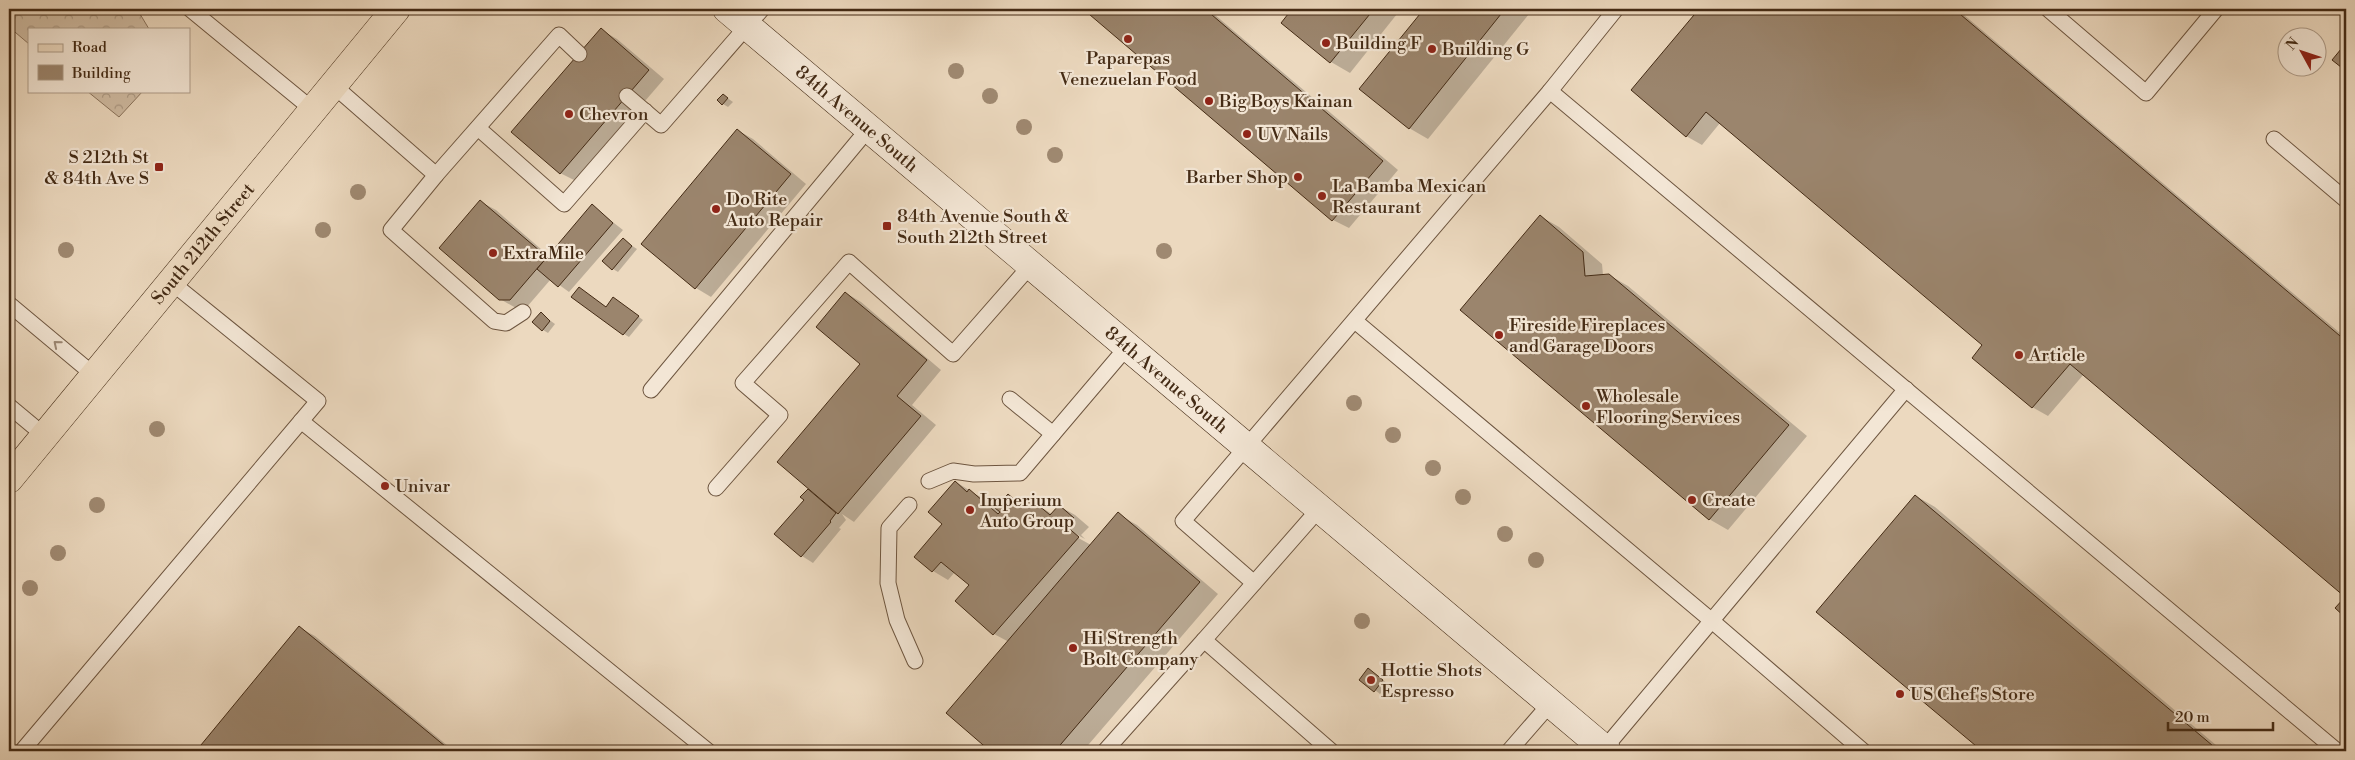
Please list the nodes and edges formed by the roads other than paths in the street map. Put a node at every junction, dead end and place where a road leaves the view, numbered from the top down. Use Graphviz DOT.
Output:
graph roads {
  1 [pos="190,9"];
  2 [pos="396,9"];
  3 [pos="1616,9"];
  4 [pos="2048,9"];
  5 [pos="2216,9"];
  6 [pos="745,14"];
  7 [pos="579,54"];
  8 [pos="333,85"];
  9 [pos="1550,90"];
  10 [pos="627,96"];
  11 [pos="313,110"];
  12 [pos="645,111"];
  13 [pos="478,128"];
  14 [pos="868,128"];
  15 [pos="2274,138"];
  16 [pos="436,175"];
  17 [pos="2346,200"];
  18 [pos="1031,266"];
  19 [pos="171,282"];
  20 [pos="9,304"];
  21 [pos="523,312"];
  22 [pos="1355,321"];
  23 [pos="1127,347"];
  24 [pos="94,375"];
  25 [pos="1906,389"];
  26 [pos="651,390"];
  27 [pos="1010,399"];
  28 [pos="9,406"];
  29 [pos="301,421"];
  30 [pos="1053,434"];
  31 [pos="44,436"];
  32 [pos="1247,448"];
  33 [pos="9,479"];
  34 [pos="929,481"];
  35 [pos="716,488"];
  36 [pos="909,505"];
  37 [pos="1319,509"];
  38 [pos="1254,583"];
  39 [pos="1712,621"];
  40 [pos="1204,640"];
  41 [pos="915,660"];
  42 [pos="1550,704"];
  43 [pos="1606,750"];
  44 [pos="22,751"];
  45 [pos="708,751"];
  46 [pos="1105,751"];
  47 [pos="1331,751"];
  48 [pos="1509,751"];
  49 [pos="1863,751"];
  50 [pos="2337,751"];
  1 -- 11 [label="lane"];
  2 -- 8 [label="main road, South 212th Street"];
  3 -- 9 [label="lane"];
  4 -- 5 [label="lane"];
  6 -- 12 [label="lane"];
  6 -- 14 [label="main road, 84th Avenue South"];
  7 -- 13 [label="lane"];
  8 -- 11 [label="main road, South 212th Street"];
  8 -- 16 [label="lane"];
  9 -- 22 [label="lane"];
  9 -- 25 [label="lane"];
  10 -- 12 [label="lane"];
  11 -- 19 [label="main road, South 212th Street"];
  12 -- 13 [label="lane"];
  13 -- 16 [label="lane"];
  14 -- 18 [label="main road, 84th Avenue South"];
  14 -- 26 [label="lane"];
  15 -- 17 [label="lane"];
  16 -- 21 [label="lane"];
  18 -- 23 [label="main road, 84th Avenue South"];
  18 -- 35 [label="lane"];
  19 -- 24 [label="main road, South 212th Street"];
  19 -- 29 [label="lane"];
  24 -- 20 [label="lane, one-way"];
  22 -- 32 [label="lane"];
  22 -- 39 [label="lane"];
  23 -- 30 [label="lane"];
  23 -- 32 [label="main road, 84th Avenue South"];
  24 -- 31 [label="main road, South 212th Street"];
  25 -- 39 [label="lane"];
  25 -- 50 [label="lane"];
  27 -- 30 [label="lane"];
  28 -- 31 [label="lane"];
  29 -- 44 [label="lane"];
  29 -- 45 [label="lane"];
  30 -- 34 [label="lane"];
  31 -- 33 [label="main road, South 212th Street"];
  32 -- 37 [label="main road, 84th Avenue South"];
  32 -- 38 [label="lane"];
  36 -- 41 [label="lane"];
  37 -- 38 [label="lane"];
  37 -- 42 [label="main road, 84th Avenue South"];
  38 -- 40 [label="lane"];
  39 -- 43 [label="lane"];
  39 -- 49 [label="lane"];
  40 -- 46 [label="lane"];
  40 -- 47 [label="lane"];
  42 -- 43 [label="main road, 84th Avenue South"];
  42 -- 48 [label="lane"];
}
